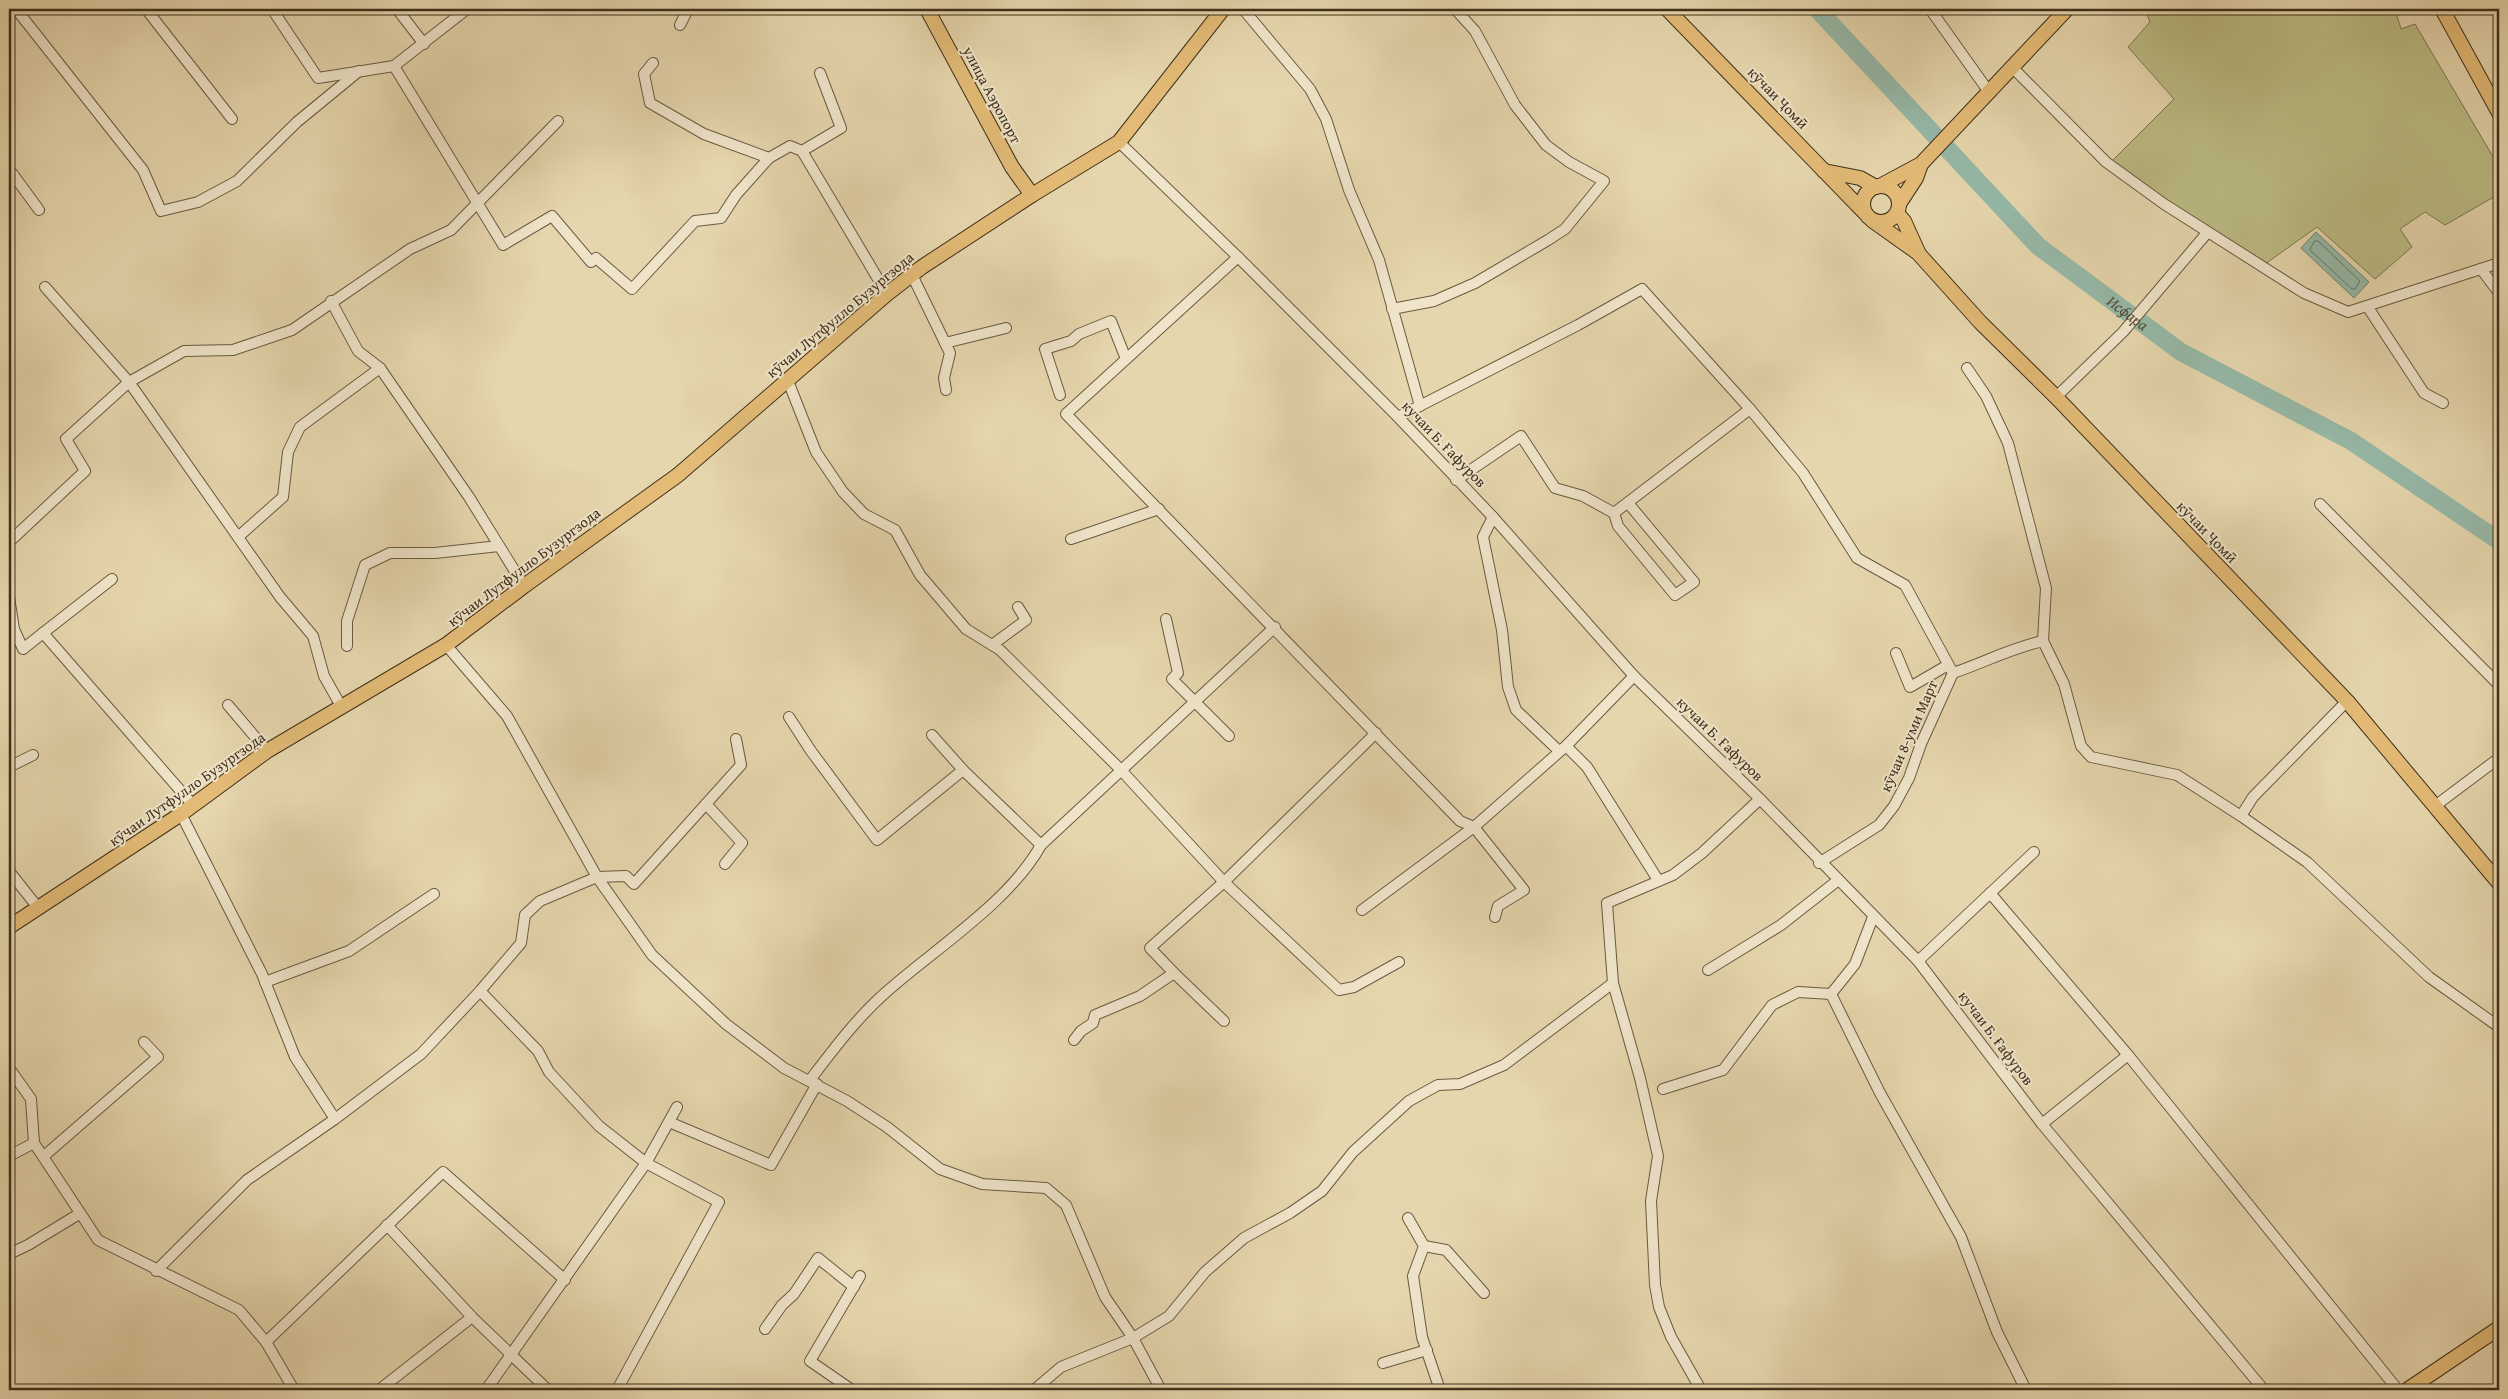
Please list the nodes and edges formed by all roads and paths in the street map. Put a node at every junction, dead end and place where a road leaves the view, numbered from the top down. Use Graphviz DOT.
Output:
graph roads {
  1 [pos="16,9"];
  2 [pos="146,9"];
  3 [pos="272,9"];
  4 [pos="397,9"];
  5 [pos="467,9"];
  6 [pos="688,9"];
  7 [pos="927,9"];
  8 [pos="1223,9"];
  9 [pos="1243,9"];
  10 [pos="1455,9"];
  11 [pos="1667,9"];
  12 [pos="1930,9"];
  13 [pos="2067,9"];
  14 [pos="2442,9"];
  15 [pos="680,25"];
  16 [pos="424,44"];
  17 [pos="653,63"];
  18 [pos="394,66"];
  19 [pos="2012,67"];
  20 [pos="359,72"];
  21 [pos="820,73"];
  22 [pos="1989,92"];
  23 [pos="2498,109"];
  24 [pos="232,119"];
  25 [pos="558,121"];
  26 [pos="1120,142"];
  27 [pos="802,151"];
  28 [pos="769,158"];
  29 [pos="1925,161"];
  30 [pos="9,169"];
  31 [pos="1824,171"];
  32 [pos="1878,186"];
  33 [pos="1032,195"];
  34 [pos="478,204"];
  35 [pos="1898,209"];
  36 [pos="39,210"];
  37 [pos="1868,216"];
  38 [pos="2207,233"];
  39 [pos="1918,253"];
  40 [pos="1238,257"];
  41 [pos="2499,263"];
  42 [pos="2481,269"];
  43 [pos="912,275"];
  44 [pos="46,287"];
  45 [pos="2499,293"];
  46 [pos="886,294"];
  47 [pos="331,301"];
  48 [pos="2367,306"];
  49 [pos="1392,309"];
  50 [pos="1006,328"];
  51 [pos="945,343"];
  52 [pos="1126,359"];
  53 [pos="380,368"];
  54 [pos="1967,368"];
  55 [pos="788,381"];
  56 [pos="129,382"];
  57 [pos="946,390"];
  58 [pos="1060,395"];
  59 [pos="2056,397"];
  60 [pos="2443,403"];
  61 [pos="1420,406"];
  62 [pos="1750,409"];
  63 [pos="1398,418"];
  64 [pos="1456,480"];
  65 [pos="1628,502"];
  66 [pos="2320,504"];
  67 [pos="1160,509"];
  68 [pos="1614,513"];
  69 [pos="1493,517"];
  70 [pos="238,537"];
  71 [pos="1071,539"];
  72 [pos="9,542"];
  73 [pos="499,546"];
  74 [pos="112,579"];
  75 [pos="524,586"];
  76 [pos="9,597"];
  77 [pos="1018,607"];
  78 [pos="1166,619"];
  79 [pos="1275,627"];
  80 [pos="11,629"];
  81 [pos="44,633"];
  82 [pos="2042,641"];
  83 [pos="446,645"];
  84 [pos="992,645"];
  85 [pos="347,646"];
  86 [pos="1896,653"];
  87 [pos="1950,669"];
  88 [pos="1634,676"];
  89 [pos="2499,685"];
  90 [pos="2347,701"];
  91 [pos="1195,702"];
  92 [pos="228,705"];
  93 [pos="341,706"];
  94 [pos="789,717"];
  95 [pos="1376,733"];
  96 [pos="932,735"];
  97 [pos="1229,736"];
  98 [pos="736,739"];
  99 [pos="1563,748"];
  100 [pos="267,751"];
  101 [pos="33,755"];
  102 [pos="2499,758"];
  103 [pos="9,767"];
  104 [pos="963,770"];
  105 [pos="1121,770"];
  106 [pos="1760,799"];
  107 [pos="706,804"];
  108 [pos="193,805"];
  109 [pos="2435,806"];
  110 [pos="181,814"];
  111 [pos="2241,816"];
  112 [pos="1474,827"];
  113 [pos="1041,845"];
  114 [pos="2034,852"];
  115 [pos="1819,862"];
  116 [pos="725,864"];
  117 [pos="9,871"];
  118 [pos="597,878"];
  119 [pos="1658,880"];
  120 [pos="1837,881"];
  121 [pos="1224,882"];
  122 [pos="2499,883"];
  123 [pos="1990,893"];
  124 [pos="434,894"];
  125 [pos="39,909"];
  126 [pos="1362,910"];
  127 [pos="1495,917"];
  128 [pos="1873,917"];
  129 [pos="9,927"];
  130 [pos="1918,961"];
  131 [pos="1399,962"];
  132 [pos="1708,970"];
  133 [pos="1174,973"];
  134 [pos="265,982"];
  135 [pos="1612,983"];
  136 [pos="480,991"];
  137 [pos="1831,994"];
  138 [pos="1224,1021"];
  139 [pos="2499,1027"];
  140 [pos="1074,1040"];
  141 [pos="144,1042"];
  142 [pos="2128,1055"];
  143 [pos="9,1068"];
  144 [pos="813,1082"];
  145 [pos="1663,1089"];
  146 [pos="677,1107"];
  147 [pos="335,1119"];
  148 [pos="669,1122"];
  149 [pos="2042,1124"];
  150 [pos="34,1142"];
  151 [pos="9,1156"];
  152 [pos="44,1156"];
  153 [pos="646,1163"];
  154 [pos="79,1214"];
  155 [pos="1408,1218"];
  156 [pos="387,1225"];
  157 [pos="1424,1246"];
  158 [pos="9,1254"];
  159 [pos="156,1271"];
  160 [pos="860,1276"];
  161 [pos="565,1280"];
  162 [pos="854,1286"];
  163 [pos="1484,1293"];
  164 [pos="472,1317"];
  165 [pos="2499,1328"];
  166 [pos="765,1329"];
  167 [pos="1133,1338"];
  168 [pos="266,1342"];
  169 [pos="1427,1350"];
  170 [pos="511,1355"];
  171 [pos="1383,1363"];
  172 [pos="294,1390"];
  173 [pos="379,1390"];
  174 [pos="486,1390"];
  175 [pos="548,1390"];
  176 [pos="616,1390"];
  177 [pos="852,1390"];
  178 [pos="1034,1390"];
  179 [pos="1162,1390"];
  180 [pos="1440,1390"];
  181 [pos="1701,1390"];
  182 [pos="2026,1390"];
  183 [pos="2264,1390"];
  184 [pos="2398,1390"];
  185 [pos="2407,1390"];
  1 -- 20 [label="street"];
  2 -- 24 [label="street"];
  3 -- 20 [label="street"];
  4 -- 16 [label="street"];
  5 -- 16 [label="street"];
  6 -- 15 [label="street"];
  7 -- 33 [label="main road, улица Аэропорт"];
  8 -- 26 [label="main road"];
  9 -- 49 [label="street"];
  10 -- 49 [label="street"];
  11 -- 31 [label="main road, кӯчаи Ҷомӣ"];
  12 -- 22 [label="street"];
  13 -- 19 [label="main road"];
  14 -- 23 [label="main road"];
  16 -- 18 [label="street"];
  17 -- 28 [label="street"];
  18 -- 20 [label="street"];
  18 -- 34 [label="street"];
  19 -- 22 [label="main road"];
  19 -- 38 [label="street"];
  21 -- 27 [label="street"];
  22 -- 29 [label="main road"];
  25 -- 34 [label="street"];
  26 -- 33 [label="main road, кӯчаи Лутфулло Бузургзода"];
  26 -- 40 [label="street, кучаи Б. Ғафуров"];
  27 -- 28 [label="street"];
  27 -- 46 [label="street"];
  28 -- 34 [label="street"];
  29 -- 32 [label="main road"];
  29 -- 35 [label="main road"];
  30 -- 36 [label="street"];
  31 -- 32 [label="main road"];
  31 -- 37 [label="main road, кӯчаи Ҷомӣ"];
  32 -- 35 [label="main road"];
  32 -- 37 [label="main road"];
  33 -- 43 [label="main road, кӯчаи Лутфулло Бузургзода"];
  34 -- 47 [label="street"];
  35 -- 37 [label="main road"];
  35 -- 39 [label="main road"];
  37 -- 39 [label="main road, кӯчаи Ҷомӣ"];
  38 -- 48 [label="street"];
  38 -- 59 [label="street"];
  39 -- 59 [label="main road, кӯчаи Ҷомӣ"];
  40 -- 52 [label="street"];
  40 -- 63 [label="street, кучаи Б. Ғафуров"];
  41 -- 42 [label="street"];
  42 -- 45 [label="street"];
  42 -- 48 [label="street"];
  43 -- 46 [label="main road, кӯчаи Лутфулло Бузургзода"];
  43 -- 51 [label="street"];
  44 -- 56 [label="street"];
  46 -- 55 [label="main road, кӯчаи Лутфулло Бузургзода"];
  47 -- 53 [label="street"];
  47 -- 56 [label="street"];
  48 -- 60 [label="street"];
  49 -- 61 [label="street"];
  50 -- 51 [label="street"];
  51 -- 57 [label="street"];
  52 -- 58 [label="street"];
  52 -- 67 [label="street"];
  53 -- 70 [label="street"];
  53 -- 73 [label="street"];
  54 -- 82 [label="street"];
  55 -- 75 [label="main road, кӯчаи Лутфулло Бузургзода"];
  55 -- 84 [label="street"];
  56 -- 70 [label="street"];
  56 -- 72 [label="street"];
  59 -- 90 [label="main road, кӯчаи Ҷомӣ"];
  61 -- 62 [label="street"];
  61 -- 63 [label="street"];
  62 -- 65 [label="street"];
  62 -- 87 [label="street"];
  63 -- 64 [label="street, кучаи Б. Ғафуров"];
  64 -- 68 [label="street"];
  64 -- 69 [label="street, кучаи Б. Ғафуров"];
  65 -- 68 [label="street"];
  65 -- 68 [label="street"];
  66 -- 89 [label="street"];
  67 -- 71 [label="street"];
  67 -- 79 [label="street"];
  69 -- 88 [label="street, кучаи Б. Ғафуров"];
  69 -- 99 [label="street"];
  70 -- 93 [label="street"];
  73 -- 75 [label="street"];
  73 -- 85 [label="street"];
  74 -- 81 [label="street"];
  75 -- 83 [label="main road, кӯчаи Лутфулло Бузургзода"];
  76 -- 80 [label="street"];
  77 -- 84 [label="street"];
  78 -- 91 [label="street"];
  79 -- 91 [label="street"];
  79 -- 95 [label="street"];
  80 -- 81 [label="street"];
  81 -- 108 [label="street"];
  82 -- 87 [label="street"];
  82 -- 111 [label="street"];
  83 -- 93 [label="main road, кӯчаи Лутфулло Бузургзода"];
  83 -- 118 [label="street"];
  84 -- 105 [label="street"];
  86 -- 87 [label="street"];
  87 -- 115 [label="street, кӯчаи 8-уми Март"];
  88 -- 99 [label="street"];
  88 -- 106 [label="street, кучаи Б. Ғафуров"];
  90 -- 109 [label="main road, кӯчаи Ҷомӣ"];
  90 -- 111 [label="street"];
  91 -- 97 [label="street"];
  91 -- 105 [label="street"];
  92 -- 100 [label="street"];
  93 -- 100 [label="main road, кӯчаи Лутфулло Бузургзода"];
  94 -- 104 [label="street"];
  95 -- 112 [label="street"];
  95 -- 121 [label="street"];
  96 -- 104 [label="street"];
  98 -- 107 [label="street"];
  99 -- 112 [label="street"];
  99 -- 119 [label="street"];
  100 -- 108 [label="main road, кӯчаи Лутфулло Бузургзода"];
  101 -- 103 [label="street"];
  102 -- 109 [label="street"];
  104 -- 113 [label="street"];
  105 -- 113 [label="street"];
  105 -- 121 [label="street"];
  106 -- 115 [label="street, кучаи Б. Ғафуров"];
  106 -- 119 [label="street"];
  107 -- 116 [label="street"];
  107 -- 118 [label="street"];
  108 -- 110 [label="main road, кӯчаи Лутфулло Бузургзода"];
  109 -- 122 [label="main road, кӯчаи Ҷомӣ"];
  110 -- 125 [label="main road, кӯчаи Лутфулло Бузургзода"];
  110 -- 134 [label="street"];
  111 -- 139 [label="street"];
  112 -- 126 [label="street"];
  112 -- 127 [label="street"];
  113 -- 144 [label="street"];
  114 -- 123 [label="street"];
  115 -- 120 [label="street, кучаи Б. Ғафуров"];
  117 -- 125 [label="street"];
  118 -- 136 [label="street"];
  118 -- 144 [label="street"];
  119 -- 135 [label="street"];
  120 -- 128 [label="street, кучаи Б. Ғафуров"];
  120 -- 132 [label="street"];
  121 -- 131 [label="street"];
  121 -- 133 [label="street"];
  123 -- 130 [label="street"];
  123 -- 142 [label="street"];
  124 -- 134 [label="street"];
  125 -- 129 [label="main road, кӯчаи Лутфулло Бузургзода"];
  128 -- 130 [label="street, кучаи Б. Ғафуров"];
  128 -- 137 [label="street"];
  130 -- 149 [label="street, кучаи Б. Ғафуров"];
  133 -- 138 [label="street"];
  133 -- 140 [label="street"];
  134 -- 147 [label="street"];
  135 -- 167 [label="street"];
  135 -- 181 [label="street"];
  136 -- 147 [label="street"];
  136 -- 153 [label="street"];
  137 -- 145 [label="street"];
  137 -- 182 [label="street"];
  141 -- 152 [label="street"];
  142 -- 149 [label="street"];
  142 -- 184 [label="street"];
  143 -- 150 [label="street"];
  144 -- 148 [label="street"];
  144 -- 167 [label="street"];
  146 -- 148 [label="street"];
  147 -- 159 [label="street"];
  148 -- 153 [label="street"];
  149 -- 183 [label="street, кучаи Б. Ғафуров"];
  150 -- 151 [label="street"];
  150 -- 152 [label="street"];
  152 -- 154 [label="street"];
  153 -- 161 [label="street"];
  153 -- 176 [label="street"];
  154 -- 158 [label="street"];
  154 -- 159 [label="street"];
  155 -- 157 [label="street"];
  156 -- 161 [label="street"];
  156 -- 164 [label="street"];
  156 -- 168 [label="street"];
  157 -- 163 [label="street"];
  157 -- 169 [label="street"];
  159 -- 168 [label="street"];
  160 -- 162 [label="street"];
  161 -- 170 [label="street"];
  162 -- 166 [label="street"];
  162 -- 177 [label="street"];
  164 -- 170 [label="street"];
  164 -- 173 [label="street"];
  165 -- 185 [label="main road"];
  167 -- 178 [label="street"];
  167 -- 179 [label="street"];
  168 -- 172 [label="street"];
  169 -- 171 [label="street"];
  169 -- 180 [label="street"];
  170 -- 174 [label="street"];
  170 -- 175 [label="street"];
}
